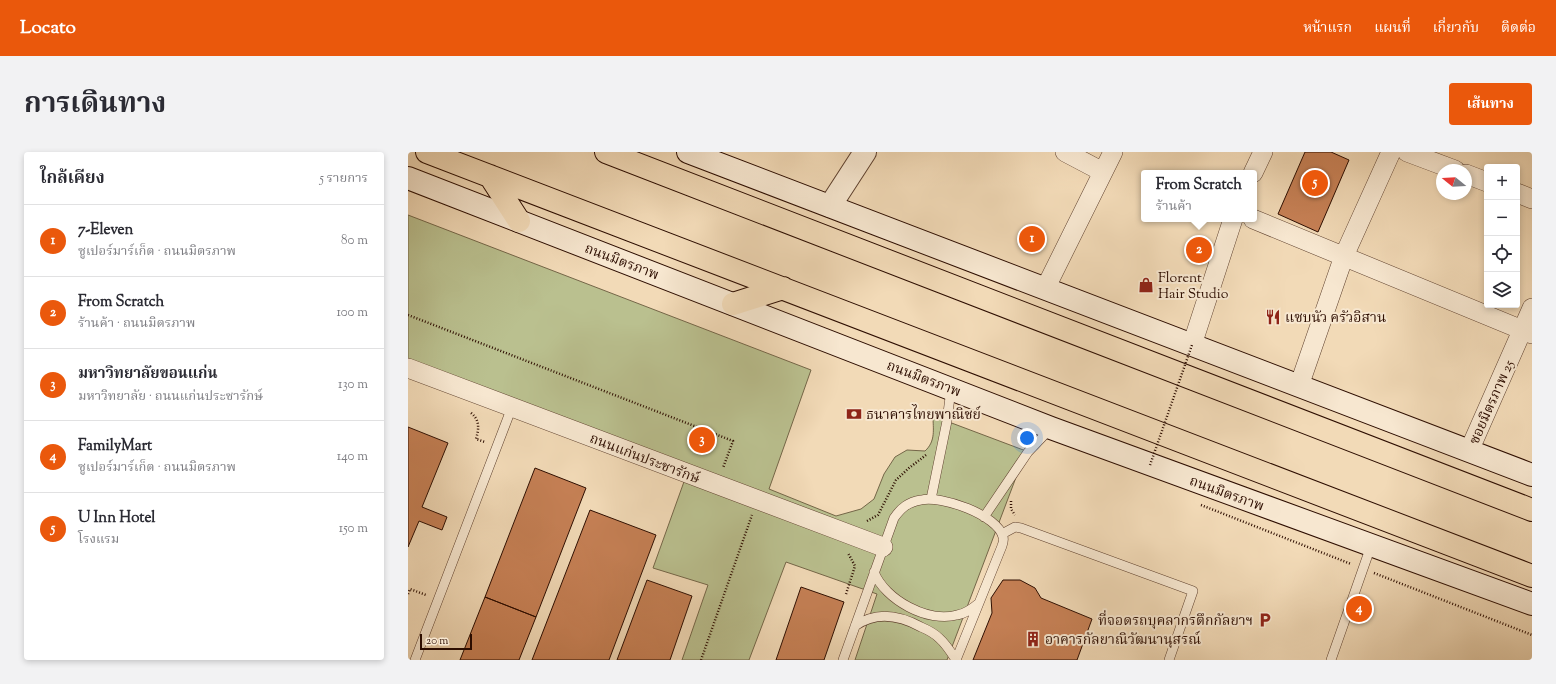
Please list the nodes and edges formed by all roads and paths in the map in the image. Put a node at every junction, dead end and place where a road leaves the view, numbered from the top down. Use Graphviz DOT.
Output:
graph roads {
  1 [pos="427,152"];
  2 [pos="606,152"];
  3 [pos="688,152"];
  4 [pos="864,152"];
  5 [pos="1065,152"];
  6 [pos="1113,152"];
  7 [pos="1263,152"];
  8 [pos="1391,152"];
  9 [pos="1407,152"];
  10 [pos="1439,164"];
  11 [pos="1254,170"];
  12 [pos="1103,172"];
  13 [pos="490,176"];
  14 [pos="1472,176"];
  15 [pos="408,178"];
  16 [pos="1484,181"];
  17 [pos="1520,194"];
  18 [pos="1532,199"];
  19 [pos="830,206"];
  20 [pos="519,221"];
  21 [pos="1257,221"];
  22 [pos="1232,222"];
  23 [pos="1344,256"];
  24 [pos="782,288"];
  25 [pos="1045,289"];
  26 [pos="733,304"];
  27 [pos="1532,308"];
  28 [pos="408,315"];
  29 [pos="1527,332"];
  30 [pos="1192,345"];
  31 [pos="408,368"];
  32 [pos="1299,386"];
  33 [pos="951,388"];
  34 [pos="512,407"];
  35 [pos="470,411"];
  36 [pos="1051,428"];
  37 [pos="497,446"];
  38 [pos="1469,451"];
  39 [pos="930,452"];
  40 [pos="1150,465"];
  41 [pos="1532,476"];
  42 [pos="716,485"];
  43 [pos="1012,495"];
  44 [pos="931,499"];
  45 [pos="1194,503"];
  46 [pos="1532,510"];
  47 [pos="753,513"];
  48 [pos="984,517"];
  49 [pos="1018,518"];
  50 [pos="846,534"];
  51 [pos="1002,534"];
  52 [pos="1371,546"];
  53 [pos="883,547"];
  54 [pos="1363,569"];
  55 [pos="874,572"];
  56 [pos="1532,576"];
  57 [pos="408,594"];
  58 [pos="846,594"];
  59 [pos="438,600"];
  60 [pos="979,603"];
  61 [pos="1532,604"];
  62 [pos="855,626"];
  63 [pos="1532,635"];
  64 [pos="415,660"];
  65 [pos="701,660"];
  66 [pos="843,660"];
  67 [pos="956,660"];
  68 [pos="1169,660"];
  69 [pos="1331,660"];
  1 -- 13 [label="main road"];
  2 -- 46 [label="main road"];
  3 -- 19 [label="main road"];
  4 -- 19 [label="main road"];
  5 -- 12 [label="street"];
  6 -- 12 [label="street"];
  7 -- 11 [label="street"];
  8 -- 23 [label="street"];
  9 -- 10 [label="street"];
  12 -- 25 [label="street"];
  13 -- 20 [label="main road"];
  13 -- 24 [label="main road"];
  14 -- 16 [label="street"];
  15 -- 20 [label="main road, ถนนมิตรภาพ"];
  17 -- 18 [label="street"];
  19 -- 25 [label="main road"];
  20 -- 26 [label="main road, ถนนมิตรภาพ"];
  21 -- 23 [label="street"];
  22 -- 30 [label="street"];
  23 -- 29 [label="street"];
  23 -- 32 [label="street"];
  24 -- 26 [label="main road"];
  24 -- 56 [label="main road"];
  25 -- 30 [label="main road"];
  26 -- 33 [label="main road, ถนนมิตรภาพ"];
  27 -- 29 [label="street, ซอยมิตรภาพ 25"];
  28 -- 42 [label="path"];
  29 -- 38 [label="street, ซอยมิตรภาพ 25"];
  30 -- 32 [label="main road"];
  30 -- 40 [label="path, bridge"];
  31 -- 34 [label="street, ถนนแก่นประชารักษ์"];
  32 -- 38 [label="main road"];
  33 -- 36 [label="main road, ถนนมิตรภาพ"];
  33 -- 44 [label="lane"];
  34 -- 37 [label="lane"];
  34 -- 42 [label="street, ถนนแก่นประชารักษ์"];
  35 -- 37 [label="path"];
  36 -- 40 [label="main road, ถนนมิตรภาพ"];
  36 -- 48 [label="lane"];
  37 -- 59 [label="lane"];
  38 -- 41 [label="main road"];
  39 -- 50 [label="path"];
  40 -- 52 [label="main road, ถนนมิตรภาพ"];
  42 -- 50 [label="street, ถนนแก่นประชารักษ์"];
  43 -- 49 [label="path"];
  44 -- 48 [label="lane"];
  44 -- 53 [label="lane"];
  45 -- 54 [label="path"];
  47 -- 65 [label="path"];
  48 -- 51 [label="lane"];
  50 -- 53 [label="street, ถนนแก่นประชารักษ์"];
  50 -- 58 [label="path"];
  51 -- 60 [label="lane"];
  51 -- 68 [label="lane"];
  52 -- 54 [label="lane"];
  52 -- 61 [label="main road, ถนนมิตรภาพ"];
  53 -- 55 [label="lane"];
  54 -- 63 [label="path"];
  54 -- 69 [label="lane"];
  55 -- 60 [label="lane"];
  55 -- 62 [label="lane"];
  57 -- 59 [label="path"];
  59 -- 64 [label="lane"];
  60 -- 67 [label="lane"];
  62 -- 66 [label="lane"];
  62 -- 67 [label="lane"];
}
